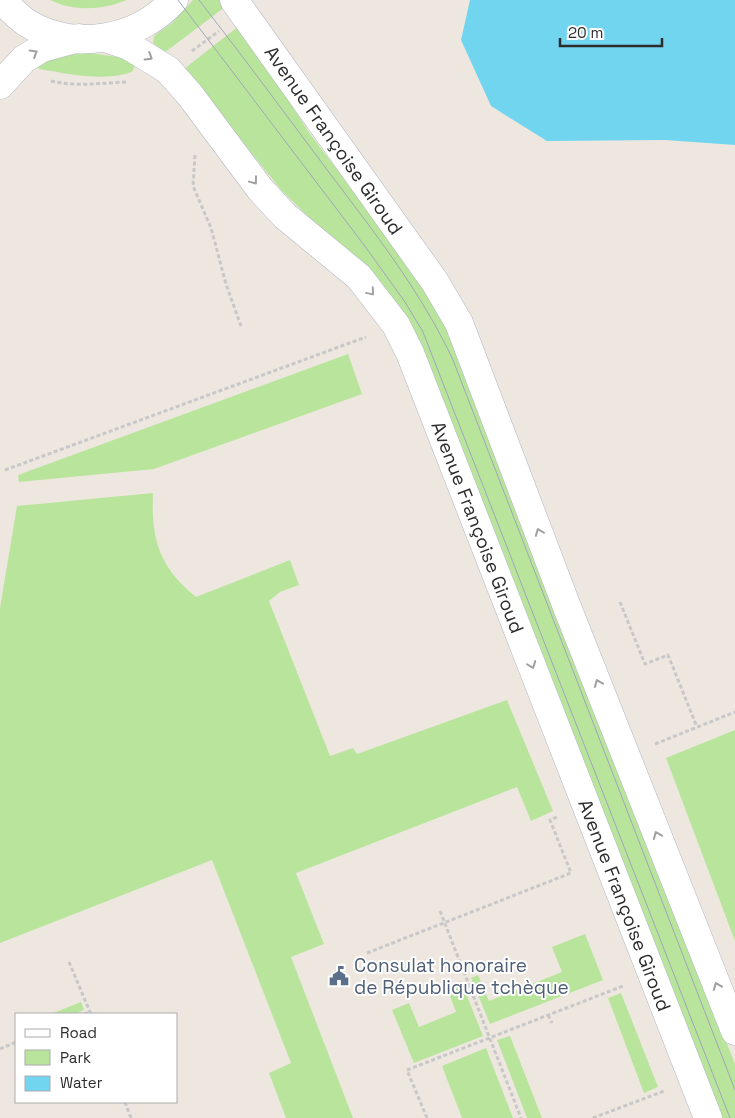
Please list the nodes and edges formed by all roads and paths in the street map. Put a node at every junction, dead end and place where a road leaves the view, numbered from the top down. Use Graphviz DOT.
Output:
graph roads {
  1 [pos="1,0"];
  2 [pos="174,0"];
  3 [pos="234,0"];
  4 [pos="92,38"];
  5 [pos="0,85"];
  6 [pos="201,160"];
  7 [pos="241,326"];
  8 [pos="364,328"];
  9 [pos="369,336"];
  10 [pos="373,342"];
  11 [pos="5,470"];
  12 [pos="620,602"];
  13 [pos="735,712"];
  14 [pos="697,727"];
  15 [pos="652,745"];
  16 [pos="560,816"];
  17 [pos="440,911"];
  18 [pos="444,923"];
  19 [pos="367,953"];
  20 [pos="69,962"];
  21 [pos="623,977"];
  22 [pos="90,1013"];
  23 [pos="548,1015"];
  24 [pos="552,1023"];
  25 [pos="735,1031"];
  26 [pos="490,1038"];
  27 [pos="15,1042"];
  28 [pos="0,1049"];
  29 [pos="670,1096"];
  30 [pos="125,1103"];
  31 [pos="131,1118"];
  32 [pos="427,1118"];
  33 [pos="521,1118"];
  34 [pos="593,1118"];
  35 [pos="708,1118"];
  1 -- 4 [label="street, Avenue Françoise Giroud"];
  2 -- 4 [label="street, Avenue Françoise Giroud"];
  25 -- 3 [label="street, Avenue Françoise Giroud, one-way"];
  5 -- 4 [label="street, one-way"];
  4 -- 35 [label="street, Avenue Françoise Giroud, one-way"];
  6 -- 7 [label="path"];
  8 -- 9 [label="path"];
  9 -- 10 [label="path"];
  9 -- 11 [label="path"];
  12 -- 14 [label="path"];
  13 -- 14 [label="path"];
  14 -- 15 [label="path"];
  16 -- 18 [label="path"];
  17 -- 18 [label="path"];
  18 -- 19 [label="path"];
  18 -- 26 [label="path"];
  20 -- 22 [label="path"];
  21 -- 23 [label="path"];
  23 -- 24 [label="path"];
  23 -- 26 [label="path"];
  26 -- 32 [label="path"];
  26 -- 33 [label="path"];
  27 -- 28 [label="path"];
  29 -- 34 [label="path"];
  30 -- 31 [label="path"];
}
